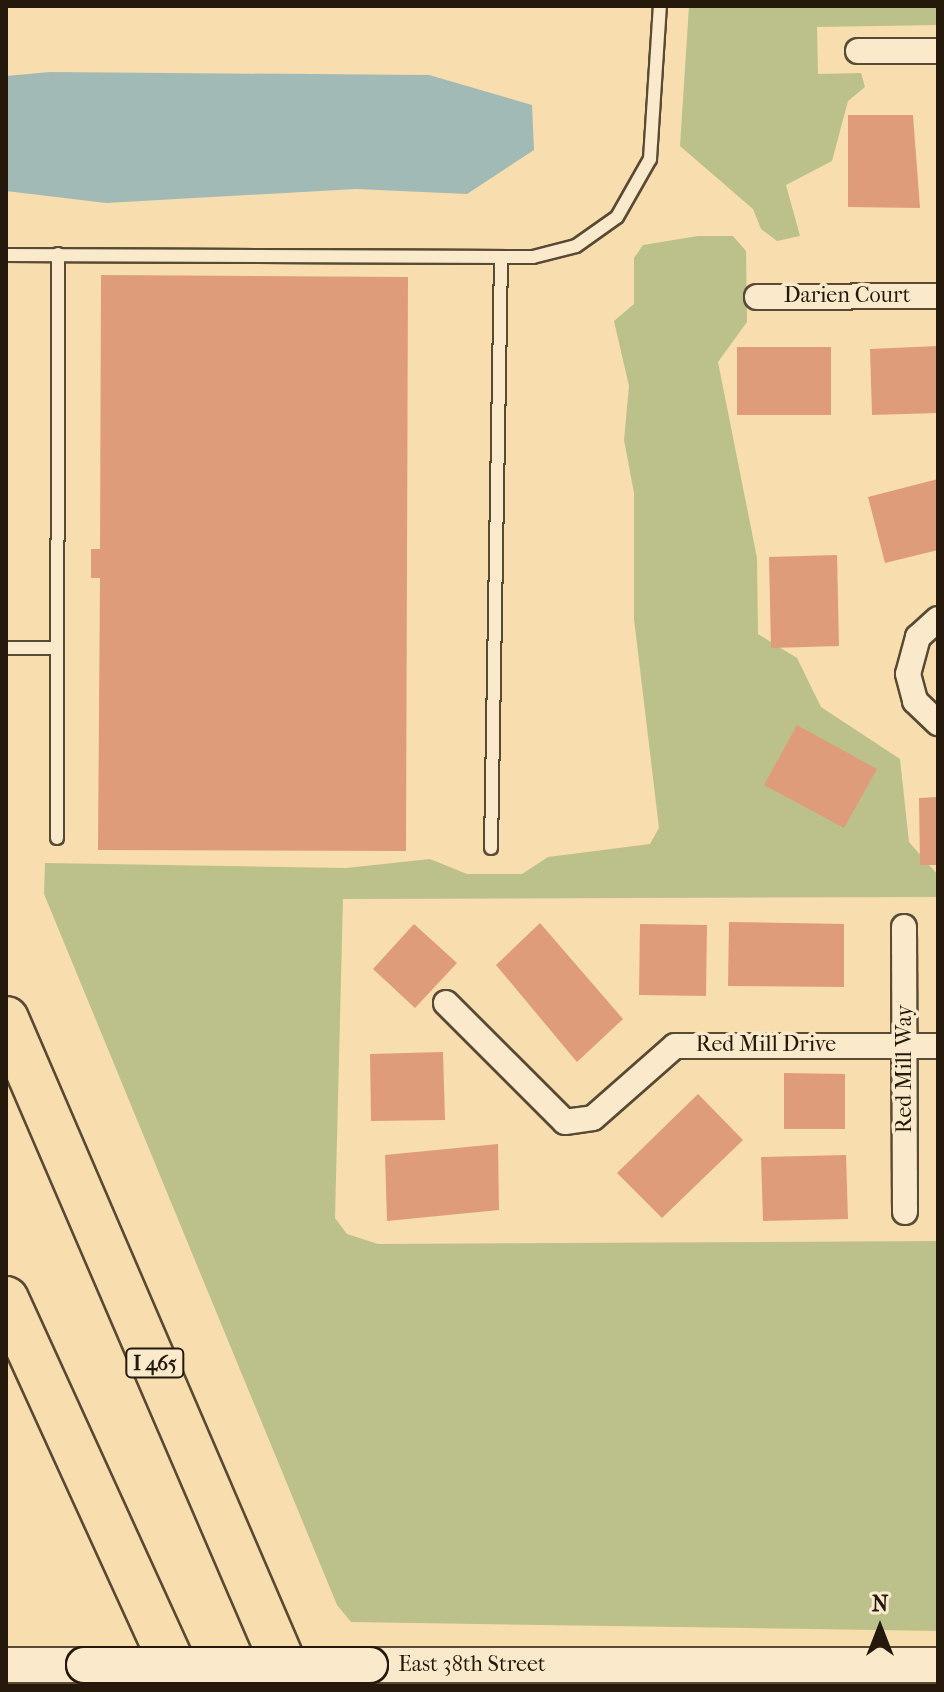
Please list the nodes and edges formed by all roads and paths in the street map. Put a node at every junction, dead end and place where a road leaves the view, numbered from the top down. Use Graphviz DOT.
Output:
graph roads {
  1 [pos="660,6"];
  2 [pos="858,51"];
  3 [pos="938,51"];
  4 [pos="58,254"];
  5 [pos="6,255"];
  6 [pos="501,257"];
  7 [pos="938,296"];
  8 [pos="757,297"];
  9 [pos="938,619"];
  10 [pos="6,648"];
  11 [pos="57,648"];
  12 [pos="938,723"];
  13 [pos="57,838"];
  14 [pos="491,848"];
  15 [pos="904,927"];
  16 [pos="446,1003"];
  17 [pos="6,1019"];
  18 [pos="904,1046"];
  19 [pos="938,1046"];
  20 [pos="905,1212"];
  21 [pos="6,1299"];
  22 [pos="6,1665"];
  23 [pos="938,1665"];
  24 [pos="182,1686"];
  25 [pos="293,1686"];
  1 -- 6 [label="lane"];
  2 -- 3 [label="street"];
  4 -- 5 [label="lane"];
  4 -- 6 [label="lane"];
  4 -- 11 [label="lane"];
  6 -- 14 [label="lane"];
  7 -- 8 [label="street, Darien Court"];
  9 -- 12 [label="street"];
  10 -- 11 [label="lane"];
  11 -- 13 [label="lane"];
  15 -- 18 [label="street, Red Mill Way"];
  16 -- 18 [label="street, Red Mill Drive"];
  17 -- 25 [label="highway, I 465"];
  18 -- 19 [label="street, Red Mill Drive"];
  18 -- 20 [label="street, Red Mill Way"];
  21 -- 24 [label="highway"];
  22 -- 23 [label="main road, East 38th Street, bridge"];
}
